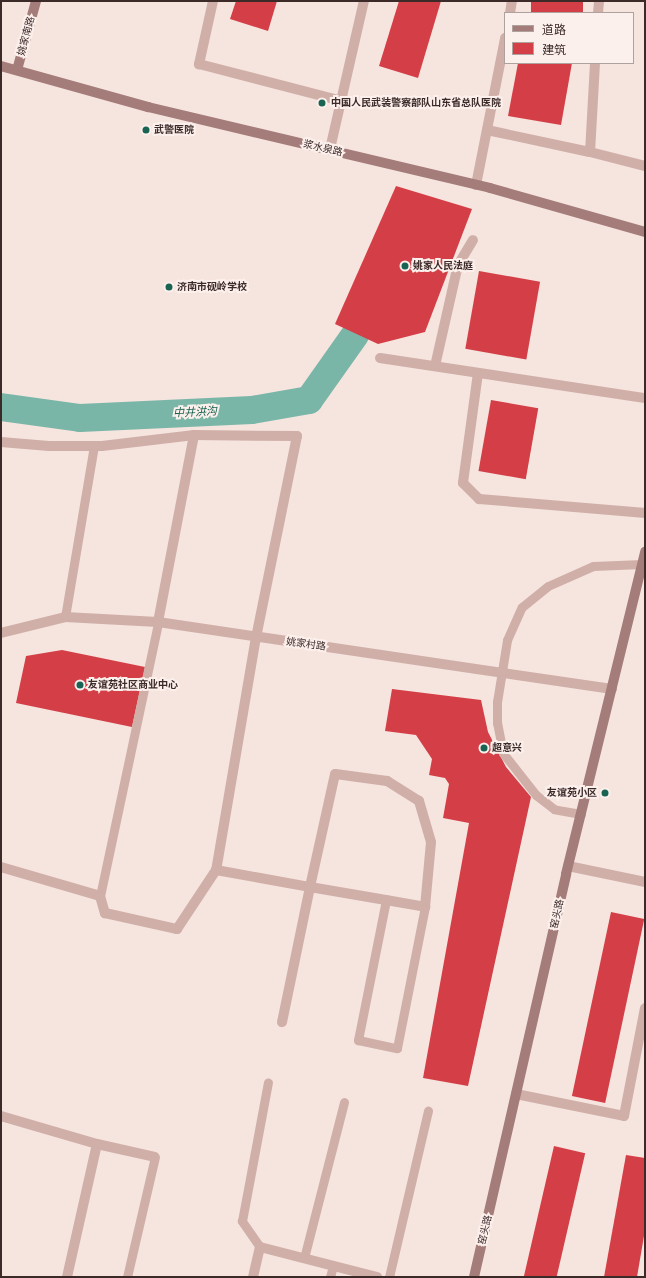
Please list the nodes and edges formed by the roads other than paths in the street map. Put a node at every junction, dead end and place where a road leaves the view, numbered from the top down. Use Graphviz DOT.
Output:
graph roads {
  1 [pos="36,1"];
  2 [pos="213,1"];
  3 [pos="364,1"];
  4 [pos="512,1"];
  5 [pos="599,1"];
  6 [pos="510,12"];
  7 [pos="598,12"];
  8 [pos="504,43"];
  9 [pos="595,64"];
  10 [pos="1,66"];
  11 [pos="17,70"];
  12 [pos="342,101"];
  13 [pos="487,130"];
  14 [pos="330,149"];
  15 [pos="590,152"];
  16 [pos="645,166"];
  17 [pos="476,185"];
  18 [pos="645,232"];
  19 [pos="473,240"];
  20 [pos="380,358"];
  21 [pos="435,366"];
  22 [pos="478,373"];
  23 [pos="645,398"];
  24 [pos="194,435"];
  25 [pos="1,442"];
  26 [pos="94,446"];
  27 [pos="645,513"];
  28 [pos="645,552"];
  29 [pos="642,564"];
  30 [pos="65,617"];
  31 [pos="158,622"];
  32 [pos="1,633"];
  33 [pos="256,637"];
  34 [pos="501,673"];
  35 [pos="612,689"];
  36 [pos="581,814"];
  37 [pos="568,866"];
  38 [pos="1,867"];
  39 [pos="216,870"];
  40 [pos="645,882"];
  41 [pos="310,887"];
  42 [pos="100,896"];
  43 [pos="386,900"];
  44 [pos="425,907"];
  45 [pos="645,1008"];
  46 [pos="282,1022"];
  47 [pos="268,1082"];
  48 [pos="516,1094"];
  49 [pos="344,1102"];
  50 [pos="428,1111"];
  51 [pos="1,1116"];
  52 [pos="97,1144"];
  53 [pos="156,1157"];
  54 [pos="260,1247"];
  55 [pos="304,1258"];
  56 [pos="333,1266"];
  57 [pos="68,1277"];
  58 [pos="128,1277"];
  59 [pos="254,1277"];
  60 [pos="330,1277"];
  61 [pos="377,1277"];
  62 [pos="389,1277"];
  63 [pos="474,1277"];
  1 -- 11 [label="main road, 姚家南路"];
  2 -- 12 [label="street"];
  3 -- 12 [label="street"];
  4 -- 6 [label="street"];
  5 -- 7 [label="street"];
  8 -- 13 [label="street"];
  9 -- 15 [label="street"];
  10 -- 11 [label="main road, 浆水泉路"];
  11 -- 14 [label="main road, 浆水泉路"];
  12 -- 14 [label="street"];
  13 -- 15 [label="street"];
  13 -- 17 [label="street"];
  14 -- 17 [label="main road, 浆水泉路"];
  15 -- 16 [label="street"];
  17 -- 18 [label="main road, 浆水泉路"];
  19 -- 21 [label="street"];
  20 -- 21 [label="street"];
  21 -- 22 [label="street"];
  22 -- 23 [label="street"];
  22 -- 27 [label="street"];
  24 -- 26 [label="street"];
  24 -- 31 [label="street"];
  24 -- 33 [label="street"];
  25 -- 26 [label="street"];
  26 -- 30 [label="lane"];
  28 -- 29 [label="main road, 窑头路"];
  29 -- 34 [label="lane"];
  29 -- 35 [label="main road, 窑头路"];
  30 -- 31 [label="street, 姚家村路"];
  30 -- 32 [label="street, 姚家村路"];
  31 -- 33 [label="street, 姚家村路"];
  31 -- 42 [label="lane"];
  33 -- 34 [label="street, 姚家村路"];
  33 -- 39 [label="street"];
  34 -- 35 [label="street, 姚家村路"];
  34 -- 36 [label="lane"];
  35 -- 36 [label="main road, 窑头路"];
  36 -- 37 [label="main road, 窑头路"];
  37 -- 40 [label="street"];
  37 -- 48 [label="main road, 窑头路"];
  38 -- 42 [label="street"];
  39 -- 41 [label="street"];
  39 -- 42 [label="street"];
  41 -- 43 [label="street"];
  41 -- 44 [label="street"];
  41 -- 46 [label="street"];
  43 -- 44 [label="street"];
  43 -- 44 [label="lane"];
  45 -- 48 [label="street"];
  47 -- 54 [label="lane"];
  48 -- 63 [label="main road, 窑头路"];
  49 -- 55 [label="lane"];
  50 -- 62 [label="lane"];
  51 -- 52 [label="street"];
  52 -- 53 [label="street"];
  52 -- 57 [label="street"];
  53 -- 58 [label="lane"];
  54 -- 55 [label="street"];
  54 -- 59 [label="street"];
  55 -- 56 [label="street"];
  56 -- 60 [label="lane"];
  56 -- 61 [label="street"];
}
